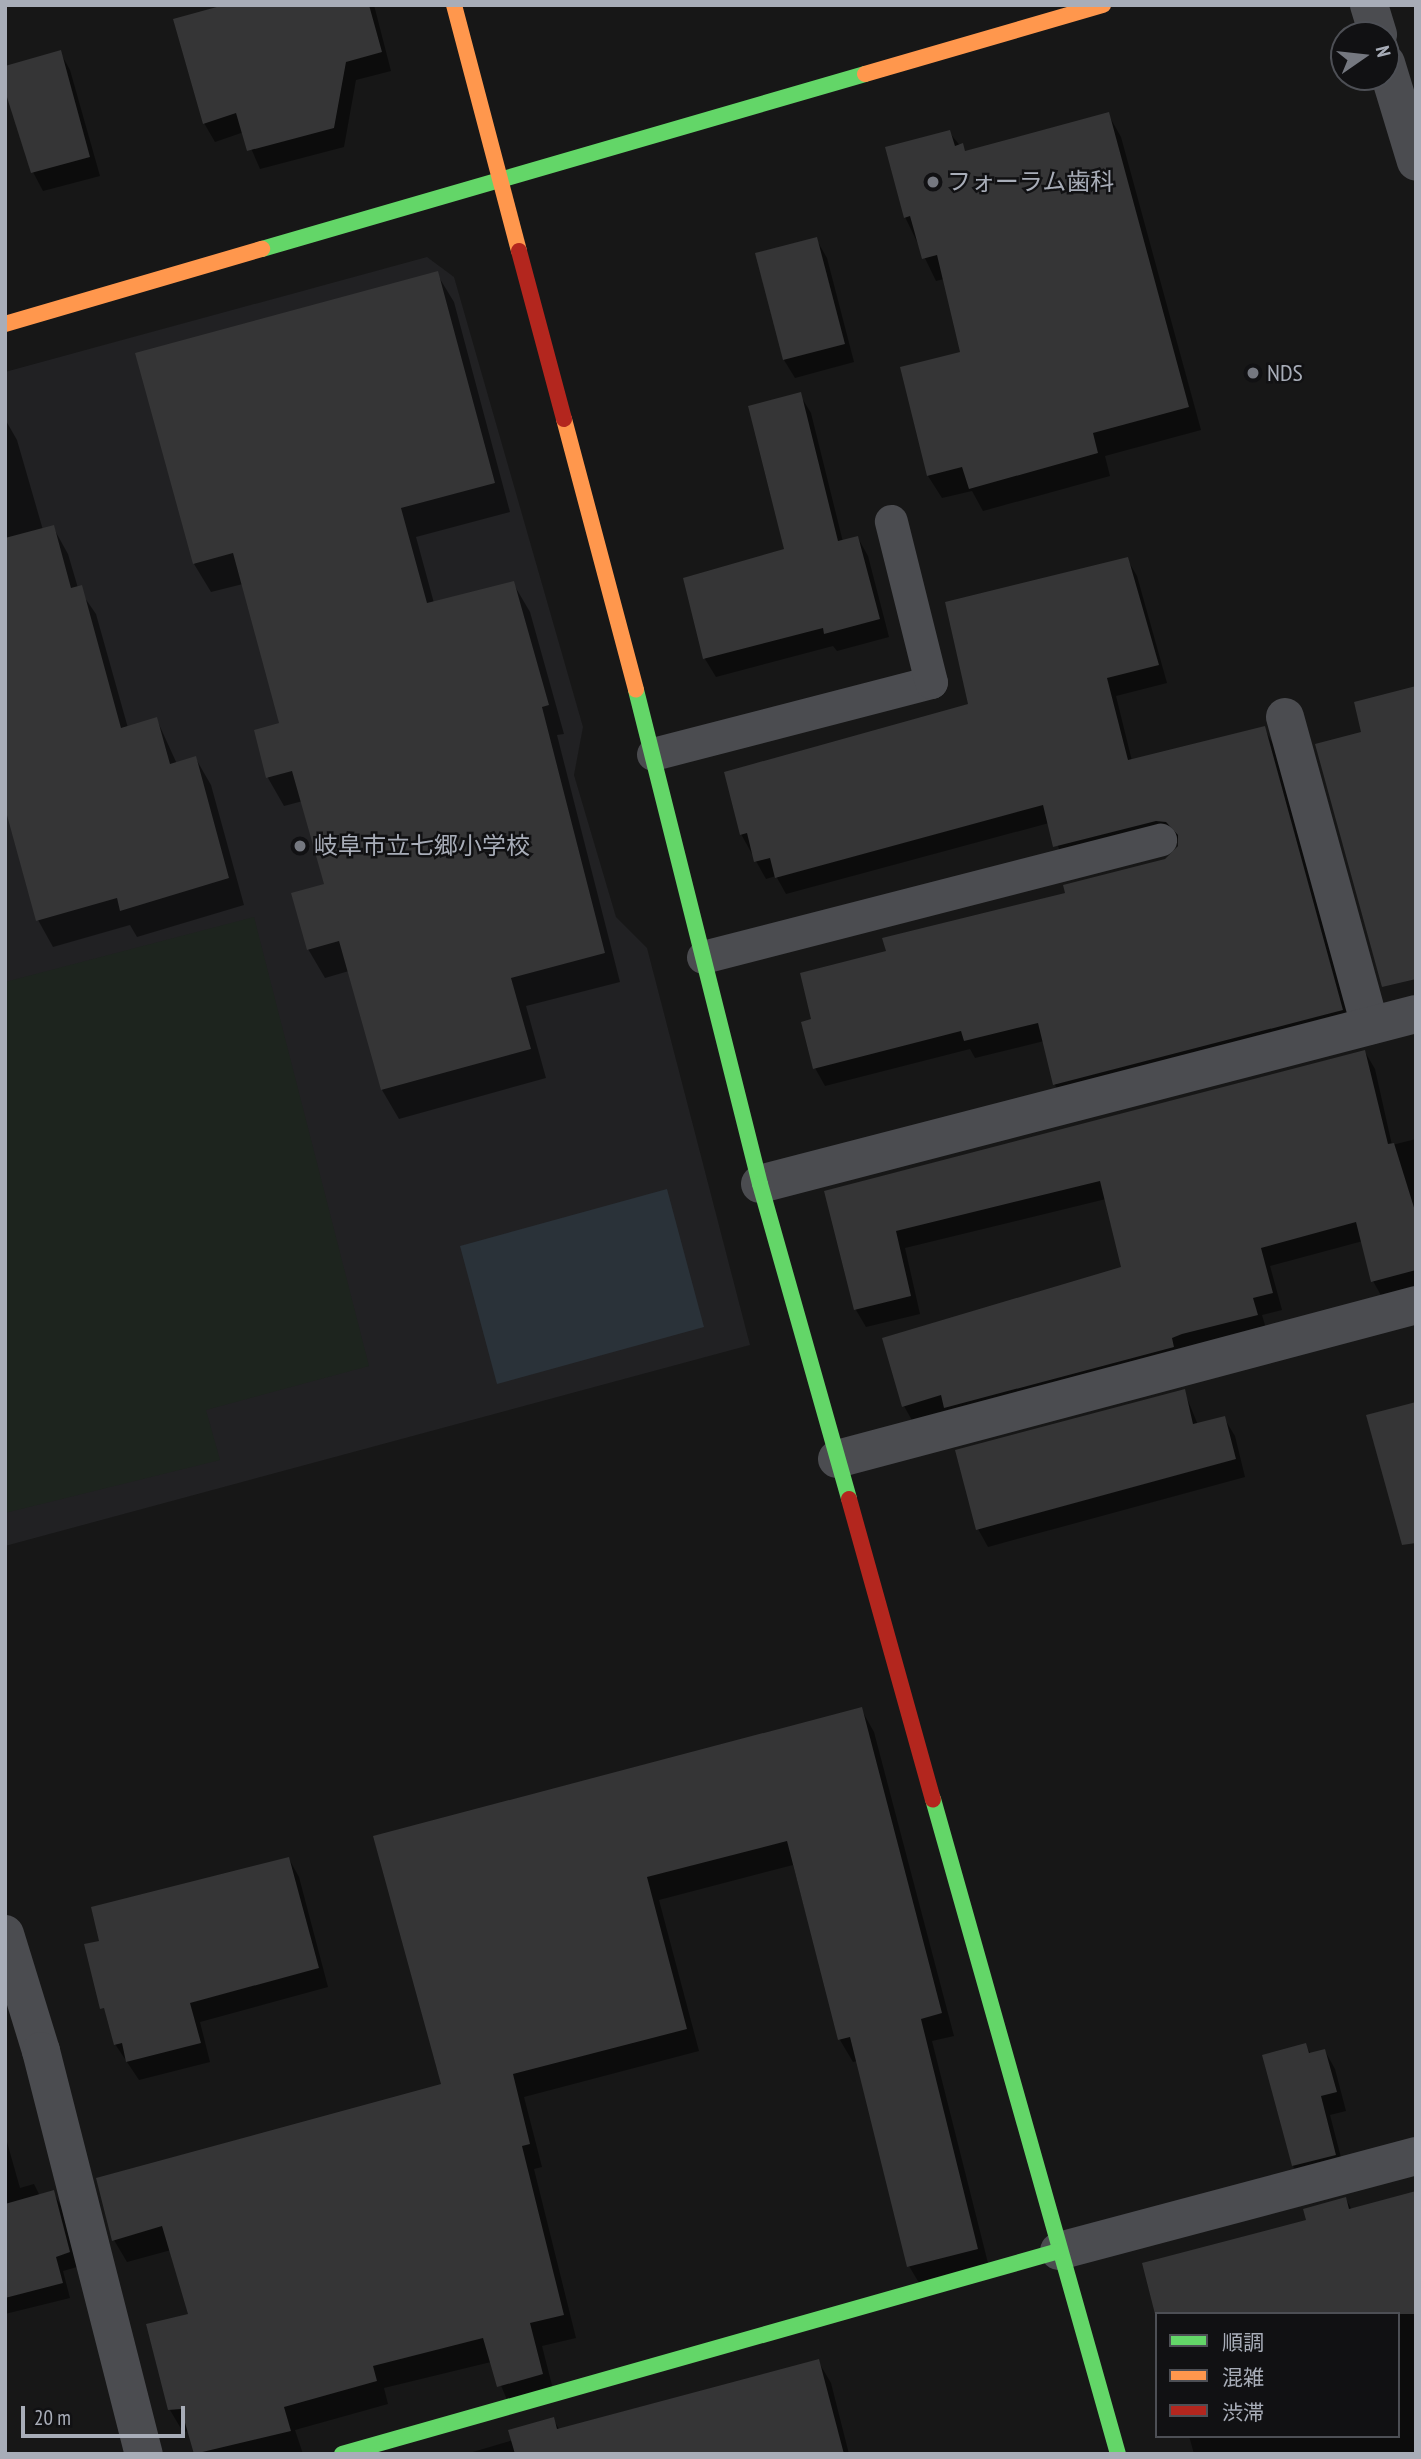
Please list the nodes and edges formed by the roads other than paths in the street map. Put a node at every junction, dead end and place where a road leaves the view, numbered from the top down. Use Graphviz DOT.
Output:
graph roads {
  1 [pos="454,5"];
  2 [pos="1103,5"];
  3 [pos="1394,91"];
  4 [pos="1416,162"];
  5 [pos="504,181"];
  6 [pos="5,324"];
  7 [pos="891,522"];
  8 [pos="1285,717"];
  9 [pos="653,754"];
  10 [pos="1160,841"];
  11 [pos="703,957"];
  12 [pos="1416,1014"];
  13 [pos="1370,1026"];
  14 [pos="760,1184"];
  15 [pos="1416,1305"];
  16 [pos="837,1459"];
  17 [pos="5,1934"];
  18 [pos="1416,2156"];
  19 [pos="1059,2251"];
  20 [pos="144,2454"];
  21 [pos="342,2454"];
  22 [pos="1118,2454"];
  1 -- 5 [label="street"];
  2 -- 5 [label="street"];
  3 -- 4 [label="street"];
  5 -- 6 [label="street"];
  5 -- 9 [label="street"];
  7 -- 9 [label="lane"];
  8 -- 13 [label="street"];
  9 -- 11 [label="street"];
  10 -- 11 [label="lane"];
  11 -- 14 [label="street"];
  12 -- 13 [label="street"];
  13 -- 14 [label="street"];
  14 -- 16 [label="street"];
  15 -- 16 [label="street"];
  16 -- 19 [label="street"];
  17 -- 20 [label="street"];
  18 -- 19 [label="street"];
  19 -- 21 [label="street"];
  19 -- 22 [label="street"];
}
